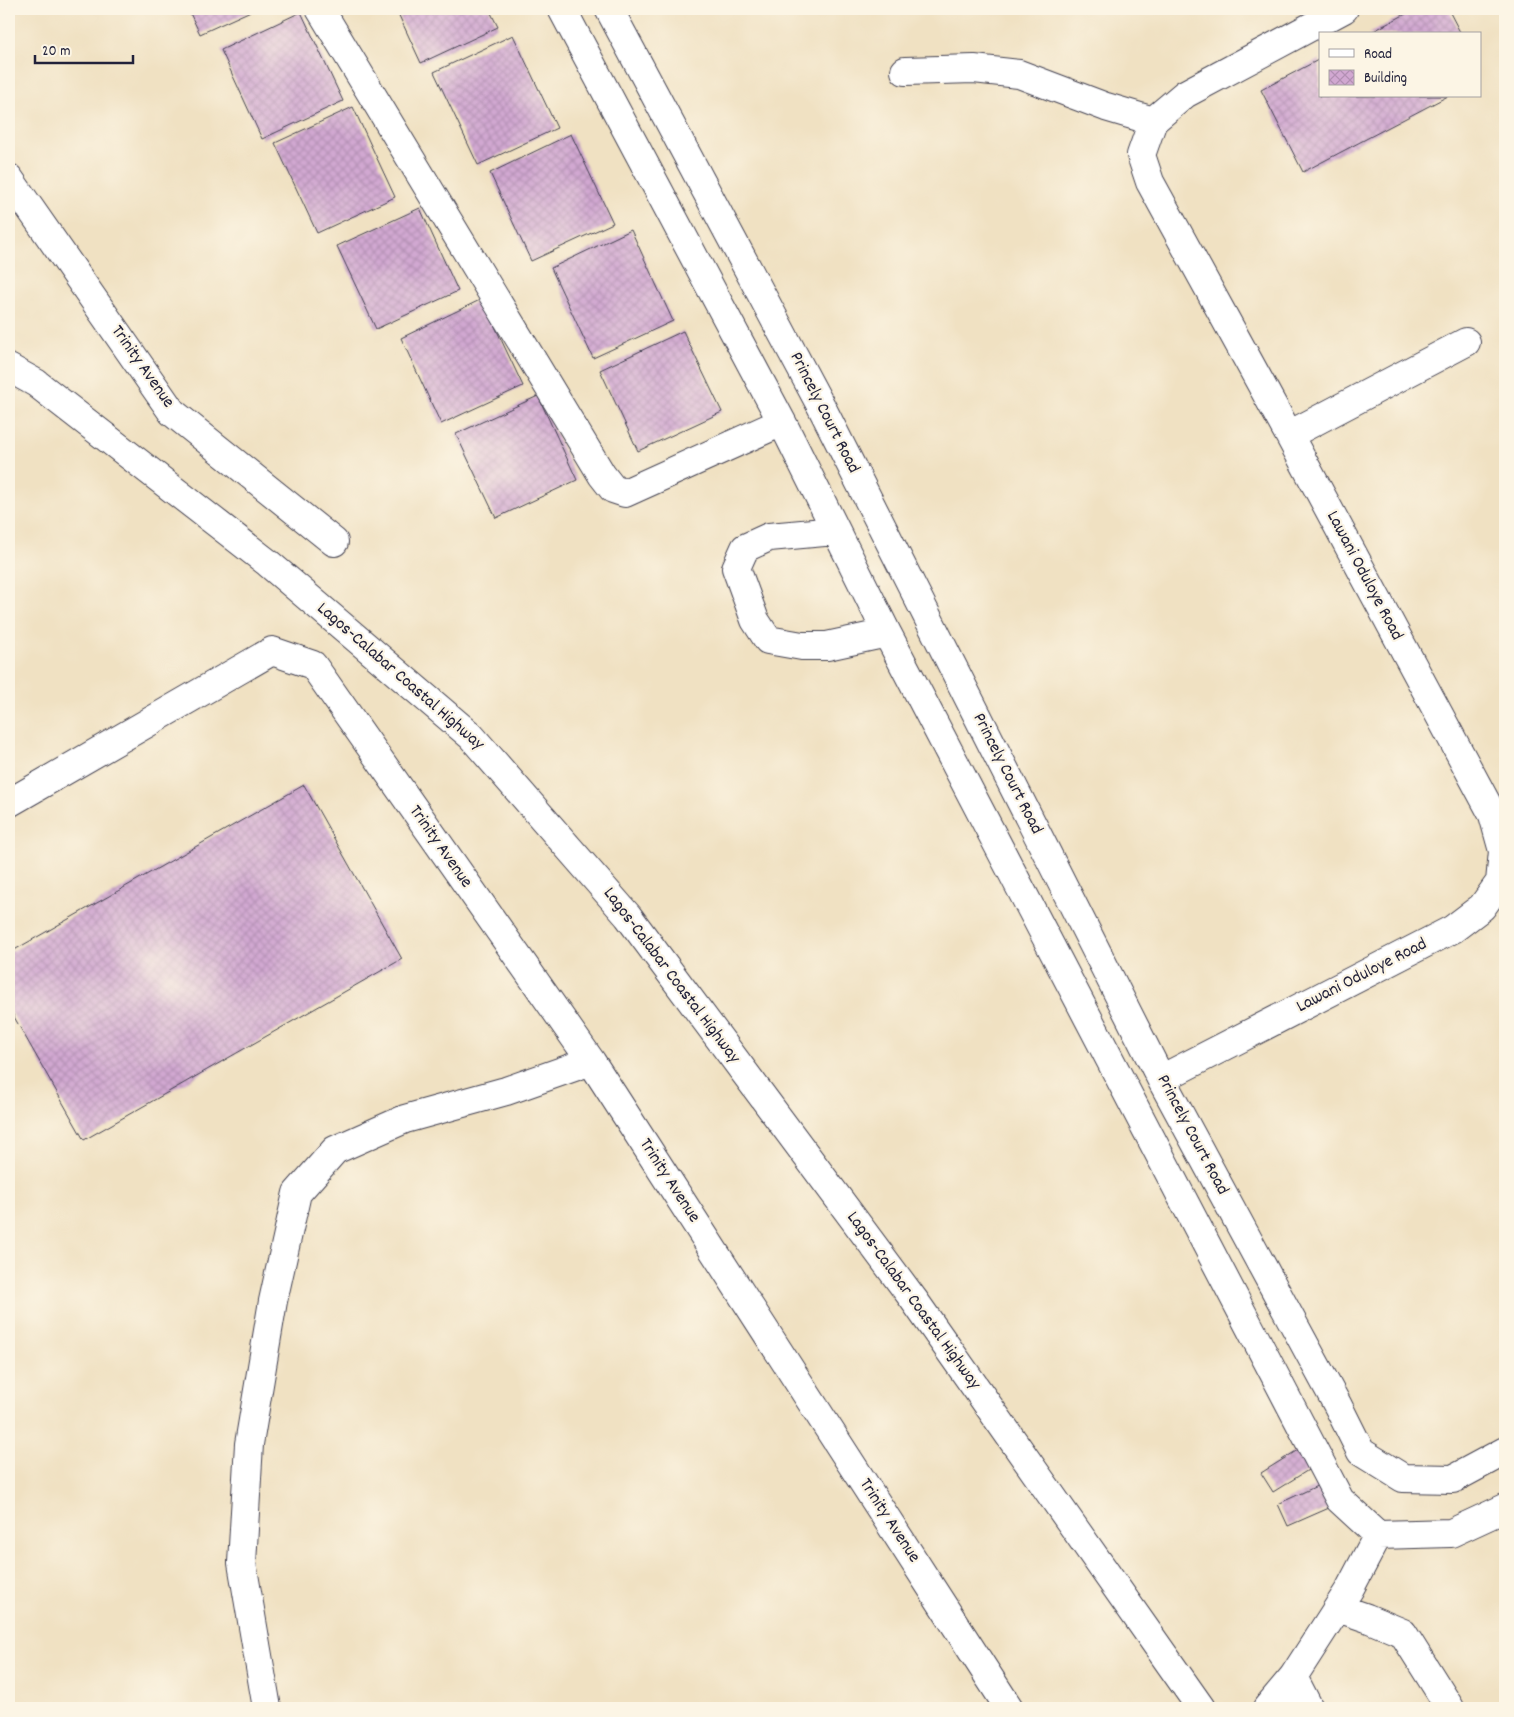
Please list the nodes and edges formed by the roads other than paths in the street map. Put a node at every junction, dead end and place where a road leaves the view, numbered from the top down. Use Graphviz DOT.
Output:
graph roads {
  1 [pos="320,9"];
  2 [pos="562,9"];
  3 [pos="609,9"];
  4 [pos="1344,9"];
  5 [pos="905,71"];
  6 [pos="1153,121"];
  7 [pos="9,178"];
  8 [pos="1466,342"];
  9 [pos="9,368"];
  10 [pos="782,422"];
  11 [pos="1288,434"];
  12 [pos="835,531"];
  13 [pos="334,542"];
  14 [pos="887,633"];
  15 [pos="9,803"];
  16 [pos="591,1061"];
  17 [pos="1161,1079"];
  18 [pos="1505,1451"];
  19 [pos="1505,1508"];
  20 [pos="1378,1535"];
  21 [pos="1338,1608"];
  22 [pos="1293,1677"];
  23 [pos="266,1708"];
  24 [pos="1009,1708"];
  25 [pos="1201,1708"];
  26 [pos="1267,1708"];
  27 [pos="1309,1708"];
  28 [pos="1450,1708"];
  1 -- 10 [label="main road"];
  2 -- 10 [label="main road"];
  3 -- 17 [label="main road, Princely Court Road"];
  4 -- 6 [label="main road"];
  5 -- 6 [label="main road"];
  6 -- 11 [label="main road, Lawani Oduloye Road"];
  7 -- 13 [label="main road, Trinity Avenue"];
  8 -- 11 [label="main road"];
  9 -- 25 [label="main road, Lagos-Calabar Coastal Highway"];
  10 -- 12 [label="main road"];
  11 -- 17 [label="main road, Lawani Oduloye Road"];
  12 -- 14 [label="main road"];
  12 -- 14 [label="main road"];
  14 -- 20 [label="main road"];
  15 -- 16 [label="main road, Trinity Avenue"];
  16 -- 23 [label="main road"];
  16 -- 24 [label="main road, Trinity Avenue"];
  17 -- 18 [label="main road, Princely Court Road"];
  19 -- 20 [label="main road"];
  20 -- 21 [label="main road"];
  21 -- 22 [label="main road"];
  21 -- 28 [label="main road"];
  22 -- 26 [label="main road"];
  22 -- 27 [label="main road"];
}
